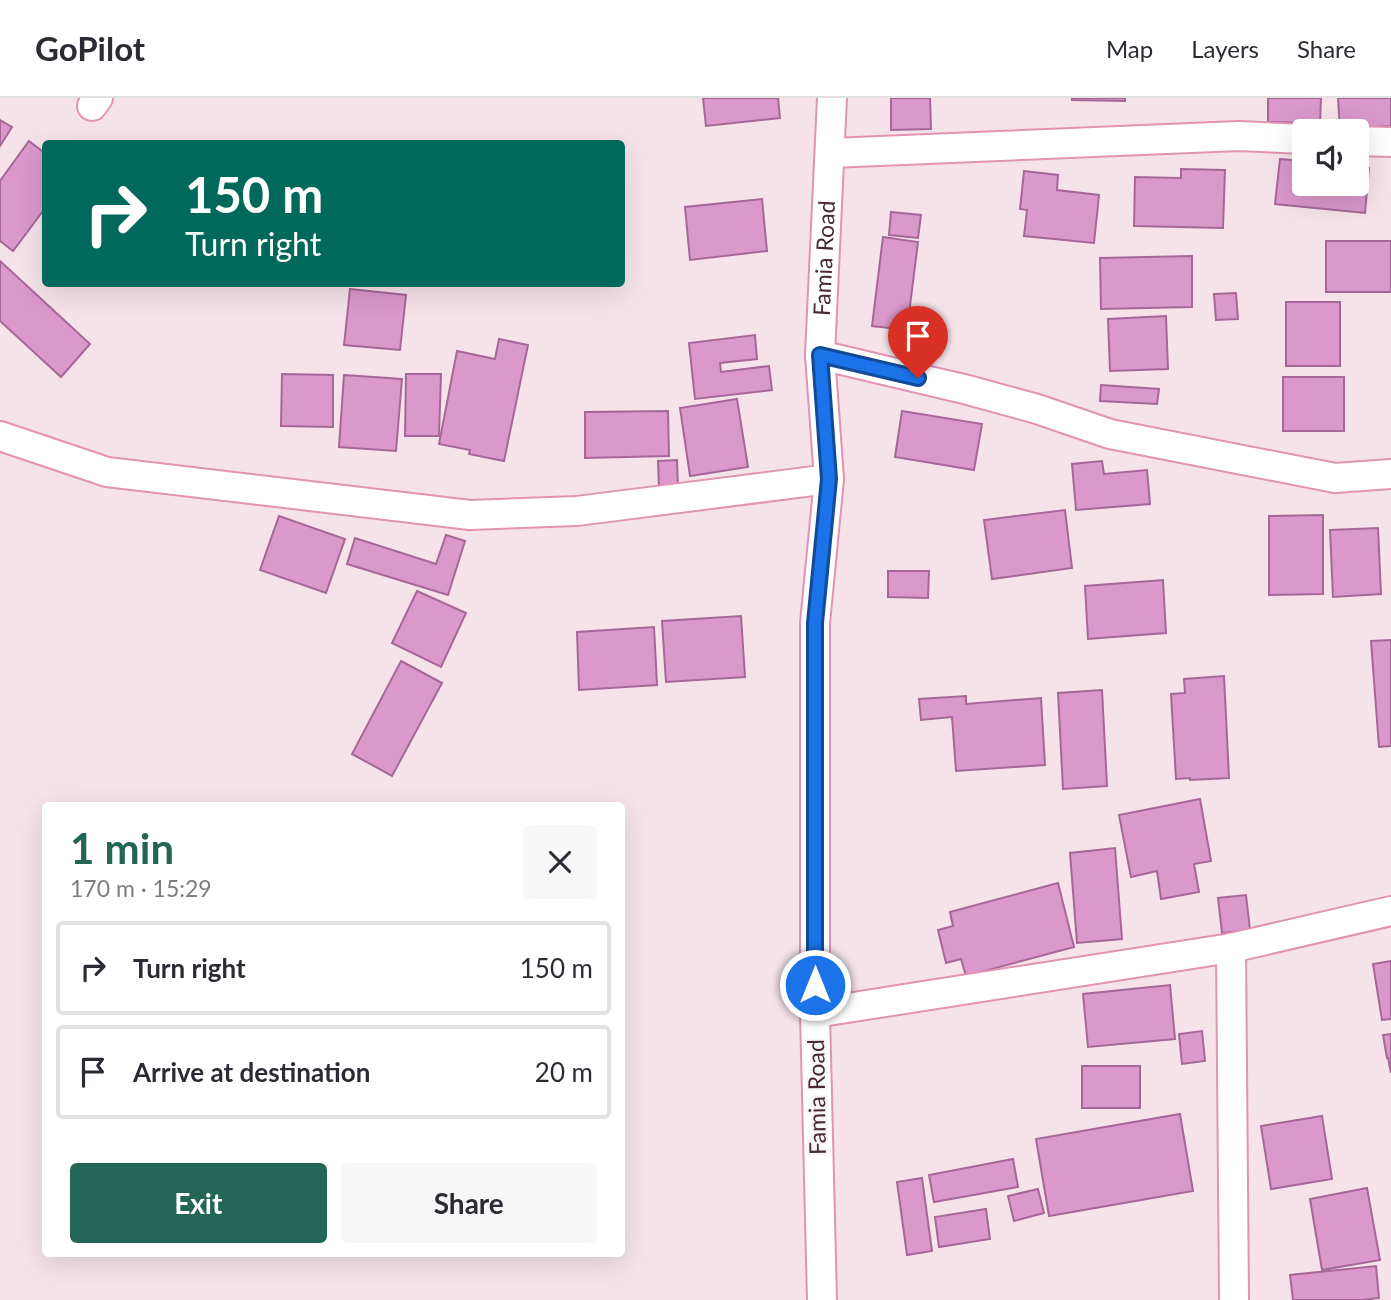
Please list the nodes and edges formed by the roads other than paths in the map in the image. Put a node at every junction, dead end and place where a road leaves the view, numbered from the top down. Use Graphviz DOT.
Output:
graph roads {
  1 [pos="832,98"];
  2 [pos="1292,138"];
  3 [pos="1369,141"];
  4 [pos="1391,142"];
  5 [pos="831,153"];
  6 [pos="820,355"];
  7 [pos="0,436"];
  8 [pos="1391,474"];
  9 [pos="829,479"];
  10 [pos="1391,911"];
  11 [pos="1231,948"];
  12 [pos="815,1013"];
  13 [pos="822,1300"];
  14 [pos="1234,1300"];
  1 -- 5 [label="street, Famia Road"];
  2 -- 5 [label="street"];
  3 -- 4 [label="street"];
  5 -- 6 [label="street, Famia Road"];
  6 -- 8 [label="street"];
  6 -- 9 [label="street, Famia Road"];
  7 -- 9 [label="street"];
  9 -- 12 [label="street, Famia Road"];
  10 -- 11 [label="street"];
  11 -- 12 [label="street"];
  11 -- 14 [label="street"];
  12 -- 13 [label="street, Famia Road"];
}
